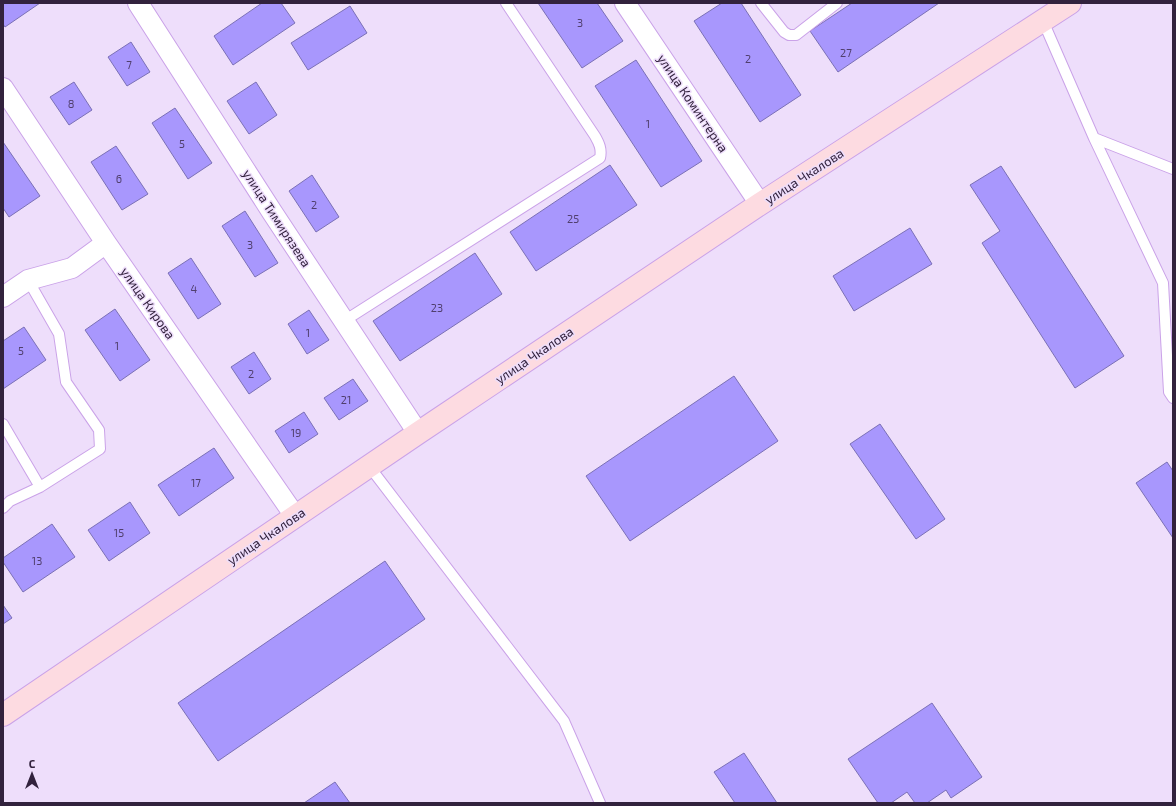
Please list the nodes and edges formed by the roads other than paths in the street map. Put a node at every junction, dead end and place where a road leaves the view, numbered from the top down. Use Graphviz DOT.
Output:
graph roads {
  1 [pos="138,3"];
  2 [pos="506,3"];
  3 [pos="625,3"];
  4 [pos="761,3"];
  5 [pos="837,3"];
  6 [pos="1070,3"];
  7 [pos="1043,21"];
  8 [pos="3,88"];
  9 [pos="1094,138"];
  10 [pos="1173,170"];
  11 [pos="760,204"];
  12 [pos="106,243"];
  13 [pos="28,280"];
  14 [pos="3,297"];
  15 [pos="344,321"];
  16 [pos="1173,398"];
  17 [pos="3,424"];
  18 [pos="418,433"];
  19 [pos="369,466"];
  20 [pos="40,487"];
  21 [pos="3,508"];
  22 [pos="295,516"];
  23 [pos="3,715"];
  24 [pos="600,803"];
  1 -- 15 [label="street, улица Тимирязева"];
  2 -- 15 [label="lane"];
  3 -- 11 [label="street, улица Коминтерна"];
  4 -- 5 [label="lane"];
  6 -- 7 [label="main road, улица Чкалова"];
  7 -- 9 [label="lane"];
  7 -- 11 [label="main road, улица Чкалова"];
  8 -- 12 [label="street, улица Кирова"];
  9 -- 10 [label="lane"];
  9 -- 16 [label="lane"];
  11 -- 18 [label="main road, улица Чкалова"];
  12 -- 13 [label="street"];
  12 -- 22 [label="street, улица Кирова"];
  13 -- 14 [label="street"];
  13 -- 20 [label="lane"];
  15 -- 18 [label="street, улица Тимирязева"];
  17 -- 20 [label="lane"];
  18 -- 19 [label="main road, улица Чкалова"];
  19 -- 22 [label="main road, улица Чкалова"];
  19 -- 24 [label="lane"];
  20 -- 21 [label="lane"];
  22 -- 23 [label="main road, улица Чкалова"];
}
